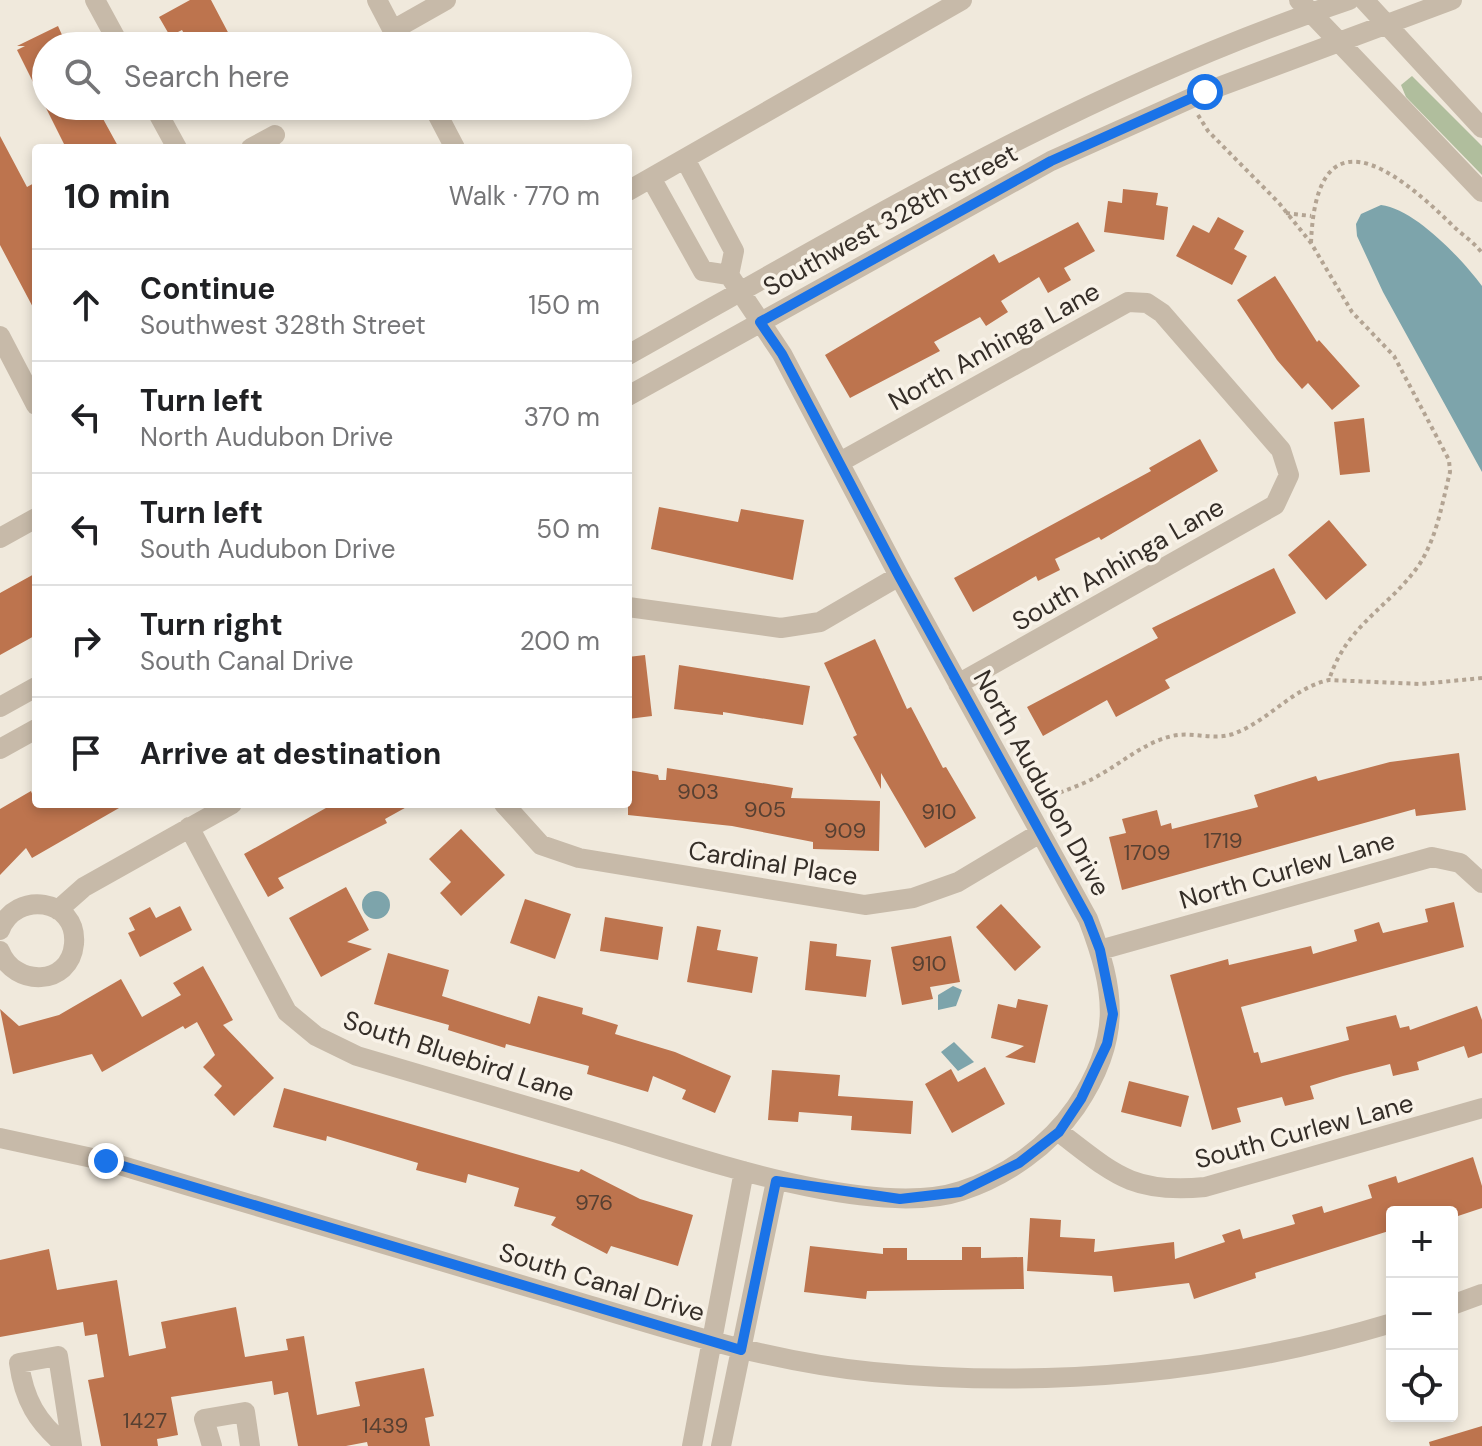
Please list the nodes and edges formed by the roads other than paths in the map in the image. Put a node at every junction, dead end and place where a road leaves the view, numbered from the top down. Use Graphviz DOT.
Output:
graph roads {
  1 [pos="95,0"];
  2 [pos="377,0"];
  3 [pos="446,0"];
  4 [pos="962,0"];
  5 [pos="1349,0"];
  6 [pos="1364,0"];
  7 [pos="1452,0"];
  8 [pos="1304,7"];
  9 [pos="1388,26"];
  10 [pos="112,32"];
  11 [pos="394,32"];
  12 [pos="405,32"];
  13 [pos="1338,42"];
  14 [pos="162,120"];
  15 [pos="440,120"];
  16 [pos="1482,128"];
  17 [pos="275,135"];
  18 [pos="175,144"];
  19 [pos="258,144"];
  20 [pos="453,144"];
  21 [pos="685,159"];
  22 [pos="651,178"];
  23 [pos="632,189"];
  24 [pos="1482,192"];
  25 [pos="734,283"];
  26 [pos="760,322"];
  27 [pos="0,336"];
  28 [pos="632,352"];
  29 [pos="632,394"];
  30 [pos="32,397"];
  31 [pos="840,462"];
  32 [pos="1289,475"];
  33 [pos="32,520"];
  34 [pos="0,538"];
  35 [pos="899,576"];
  36 [pos="632,608"];
  37 [pos="958,684"];
  38 [pos="32,689"];
  39 [pos="0,707"];
  40 [pos="32,731"];
  41 [pos="0,749"];
  42 [pos="225,808"];
  43 [pos="508,808"];
  44 [pos="189,827"];
  45 [pos="1040,833"];
  46 [pos="1482,883"];
  47 [pos="58,910"];
  48 [pos="0,930"];
  49 [pos="1100,950"];
  50 [pos="0,951"];
  51 [pos="1482,1108"];
  52 [pos="1059,1132"];
  53 [pos="0,1138"];
  54 [pos="744,1171"];
  55 [pos="776,1181"];
  56 [pos="1482,1294"];
  57 [pos="1458,1303"];
  58 [pos="1386,1325"];
  59 [pos="712,1342"];
  60 [pos="741,1350"];
  61 [pos="212,1446"];
  62 [pos="250,1446"];
  63 [pos="692,1446"];
  64 [pos="721,1446"];
  1 -- 10 [label="street"];
  2 -- 11 [label="street"];
  3 -- 12 [label="street"];
  4 -- 21 [label="street"];
  5 -- 8 [label="street, Southwest 328th Street"];
  6 -- 9 [label="street"];
  7 -- 9 [label="street, Southwest 328th Street"];
  8 -- 13 [label="street"];
  8 -- 25 [label="street, Southwest 328th Street"];
  9 -- 13 [label="street, Southwest 328th Street"];
  9 -- 16 [label="street"];
  13 -- 24 [label="street"];
  13 -- 26 [label="street, Southwest 328th Street"];
  14 -- 18 [label="street"];
  15 -- 20 [label="street"];
  17 -- 19 [label="street"];
  21 -- 22 [label="street"];
  21 -- 25 [label="street"];
  22 -- 23 [label="street"];
  22 -- 25 [label="street"];
  25 -- 26 [label="street, North Audubon Drive"];
  25 -- 28 [label="street, Southwest 328th Street"];
  26 -- 29 [label="street, Southwest 328th Street"];
  26 -- 31 [label="street, North Audubon Drive"];
  27 -- 30 [label="street"];
  31 -- 32 [label="street, North Anhinga Lane"];
  31 -- 35 [label="street, North Audubon Drive"];
  32 -- 37 [label="street, South Anhinga Lane"];
  33 -- 34 [label="street"];
  35 -- 36 [label="street"];
  35 -- 37 [label="street, North Audubon Drive"];
  37 -- 45 [label="street, North Audubon Drive"];
  38 -- 39 [label="street"];
  40 -- 41 [label="street"];
  42 -- 44 [label="street"];
  43 -- 45 [label="street, Cardinal Place"];
  44 -- 47 [label="street"];
  44 -- 54 [label="street, South Bluebird Lane"];
  45 -- 49 [label="street, North Audubon Drive"];
  46 -- 49 [label="street, North Curlew Lane"];
  47 -- 48 [label="street"];
  47 -- 50 [label="street"];
  49 -- 52 [label="street, North Audubon Drive"];
  51 -- 52 [label="street, South Curlew Lane"];
  52 -- 55 [label="street, North Audubon Drive"];
  53 -- 59 [label="street, South Canal Drive"];
  54 -- 55 [label="street, South Bluebird Lane"];
  54 -- 59 [label="street"];
  55 -- 60 [label="street"];
  56 -- 57 [label="street"];
  58 -- 60 [label="street, South Canal Drive"];
  59 -- 60 [label="street, South Canal Drive"];
  59 -- 63 [label="street"];
  60 -- 64 [label="street"];
  61 -- 62 [label="street"];
}
